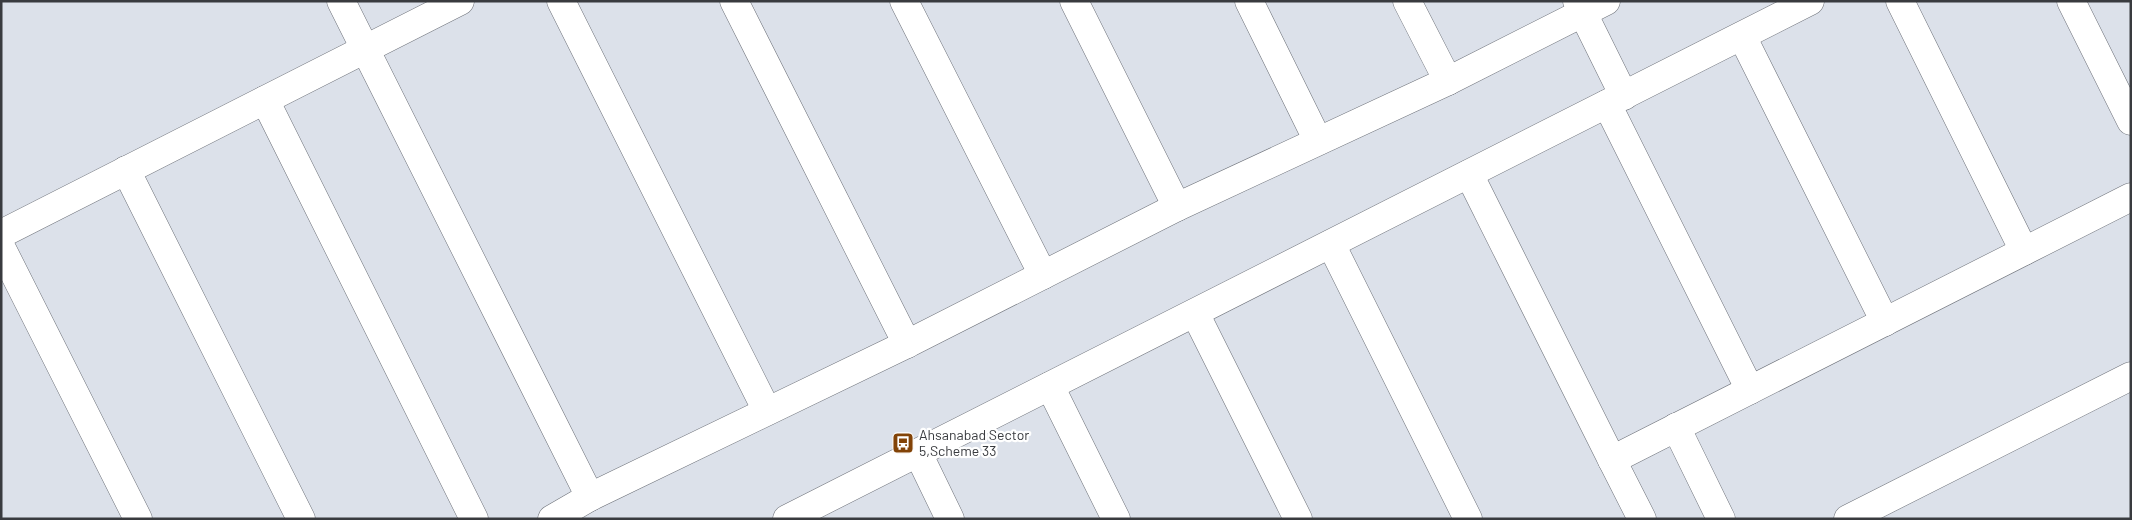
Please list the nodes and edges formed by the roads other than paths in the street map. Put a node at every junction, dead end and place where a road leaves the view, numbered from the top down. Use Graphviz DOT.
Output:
graph roads {
  1 [pos="341,1"];
  2 [pos="460,1"];
  3 [pos="561,1"];
  4 [pos="734,1"];
  5 [pos="904,1"];
  6 [pos="1074,1"];
  7 [pos="1249,1"];
  8 [pos="1407,1"];
  9 [pos="1810,1"];
  10 [pos="1900,1"];
  11 [pos="2071,1"];
  12 [pos="1588,5"];
  13 [pos="1742,36"];
  14 [pos="364,50"];
  15 [pos="1448,81"];
  16 [pos="265,100"];
  17 [pos="1615,100"];
  18 [pos="2131,121"];
  19 [pos="1318,141"];
  20 [pos="126,170"];
  21 [pos="1469,174"];
  22 [pos="2131,197"];
  23 [pos="1177,207"];
  24 [pos="1,234"];
  25 [pos="1331,244"];
  26 [pos="1,247"];
  27 [pos="2024,251"];
  28 [pos="1043,275"];
  29 [pos="1195,313"];
  30 [pos="1885,322"];
  31 [pos="907,344"];
  32 [pos="2131,376"];
  33 [pos="1050,386"];
  34 [pos="1750,390"];
  35 [pos="767,411"];
  36 [pos="1676,427"];
  37 [pos="918,453"];
  38 [pos="1612,460"];
  39 [pos="590,497"];
  40 [pos="138,519"];
  41 [pos="301,519"];
  42 [pos="474,519"];
  43 [pos="552,519"];
  44 [pos="787,519"];
  45 [pos="950,519"];
  46 [pos="1116,519"];
  47 [pos="1298,519"];
  48 [pos="1468,519"];
  49 [pos="1642,519"];
  50 [pos="1722,519"];
  51 [pos="1848,519"];
  1 -- 14 [label="street"];
  2 -- 14 [label="street"];
  3 -- 35 [label="street"];
  4 -- 31 [label="street"];
  5 -- 28 [label="street"];
  6 -- 23 [label="street"];
  7 -- 19 [label="street"];
  8 -- 15 [label="street"];
  9 -- 13 [label="street"];
  10 -- 27 [label="street"];
  11 -- 18 [label="street"];
  12 -- 15 [label="street"];
  12 -- 17 [label="street"];
  13 -- 17 [label="street"];
  13 -- 30 [label="street"];
  14 -- 16 [label="street"];
  14 -- 39 [label="street"];
  15 -- 19 [label="street"];
  16 -- 20 [label="street"];
  16 -- 42 [label="street"];
  17 -- 21 [label="street"];
  17 -- 34 [label="street"];
  19 -- 23 [label="street"];
  20 -- 24 [label="street"];
  20 -- 41 [label="street"];
  21 -- 25 [label="street"];
  21 -- 38 [label="street"];
  22 -- 27 [label="street"];
  23 -- 28 [label="street"];
  25 -- 29 [label="street"];
  25 -- 48 [label="street"];
  26 -- 40 [label="street"];
  27 -- 30 [label="street"];
  28 -- 31 [label="street"];
  29 -- 33 [label="street"];
  29 -- 47 [label="street"];
  30 -- 34 [label="street"];
  31 -- 35 [label="street"];
  32 -- 51 [label="street"];
  33 -- 37 [label="street"];
  33 -- 46 [label="street"];
  34 -- 36 [label="street"];
  35 -- 39 [label="street"];
  36 -- 38 [label="street"];
  36 -- 50 [label="street"];
  37 -- 44 [label="street"];
  37 -- 45 [label="street"];
  38 -- 49 [label="street"];
  39 -- 43 [label="street"];
}
